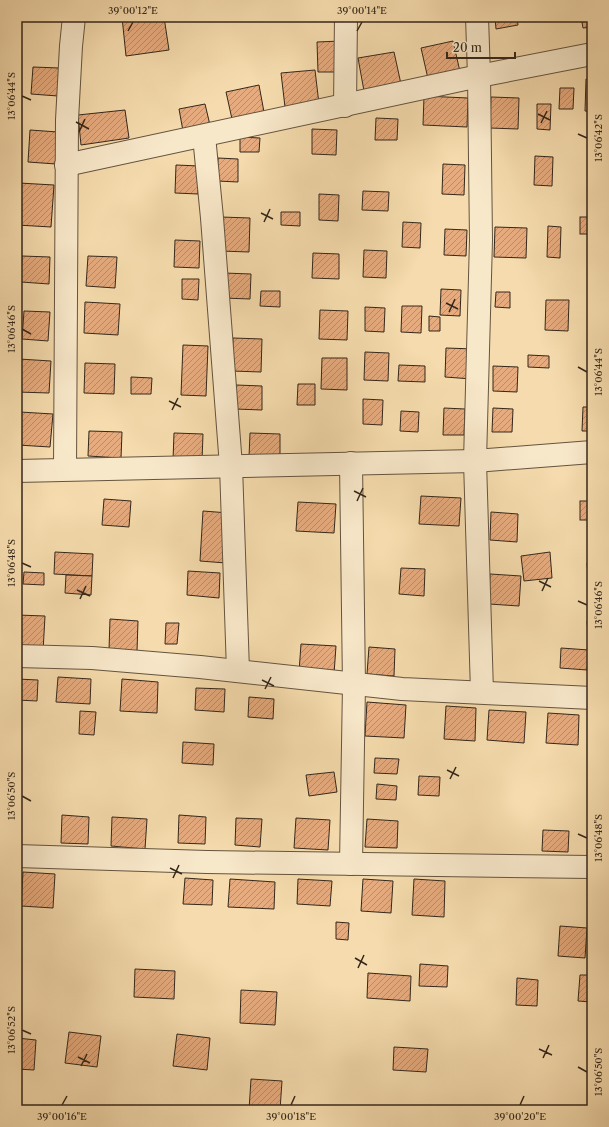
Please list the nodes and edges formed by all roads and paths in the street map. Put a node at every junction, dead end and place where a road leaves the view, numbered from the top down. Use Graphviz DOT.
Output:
graph roads {
  1 [pos="74,17"];
  2 [pos="346,17"];
  3 [pos="477,17"];
  4 [pos="592,54"];
  5 [pos="479,76"];
  6 [pos="345,106"];
  7 [pos="204,136"];
  8 [pos="66,166"];
  9 [pos="592,452"];
  10 [pos="475,461"];
  11 [pos="351,463"];
  12 [pos="231,466"];
  13 [pos="65,469"];
  14 [pos="17,471"];
  15 [pos="17,656"];
  16 [pos="238,671"];
  17 [pos="354,685"];
  18 [pos="482,692"];
  19 [pos="592,698"];
  20 [pos="17,856"];
  21 [pos="351,864"];
  22 [pos="592,867"];
  1 -- 8 [label="street"];
  2 -- 6 [label="street"];
  3 -- 5 [label="street"];
  4 -- 5 [label="street"];
  5 -- 6 [label="street"];
  5 -- 10 [label="street"];
  6 -- 7 [label="street"];
  7 -- 8 [label="street"];
  7 -- 12 [label="street"];
  8 -- 13 [label="street"];
  9 -- 10 [label="street"];
  10 -- 11 [label="street"];
  10 -- 18 [label="street"];
  11 -- 12 [label="street"];
  11 -- 17 [label="street"];
  12 -- 13 [label="street"];
  12 -- 16 [label="street"];
  13 -- 14 [label="street"];
  15 -- 16 [label="street"];
  16 -- 17 [label="street"];
  17 -- 18 [label="street"];
  17 -- 21 [label="street"];
  18 -- 19 [label="street"];
  20 -- 21 [label="street"];
  21 -- 22 [label="street"];
}
